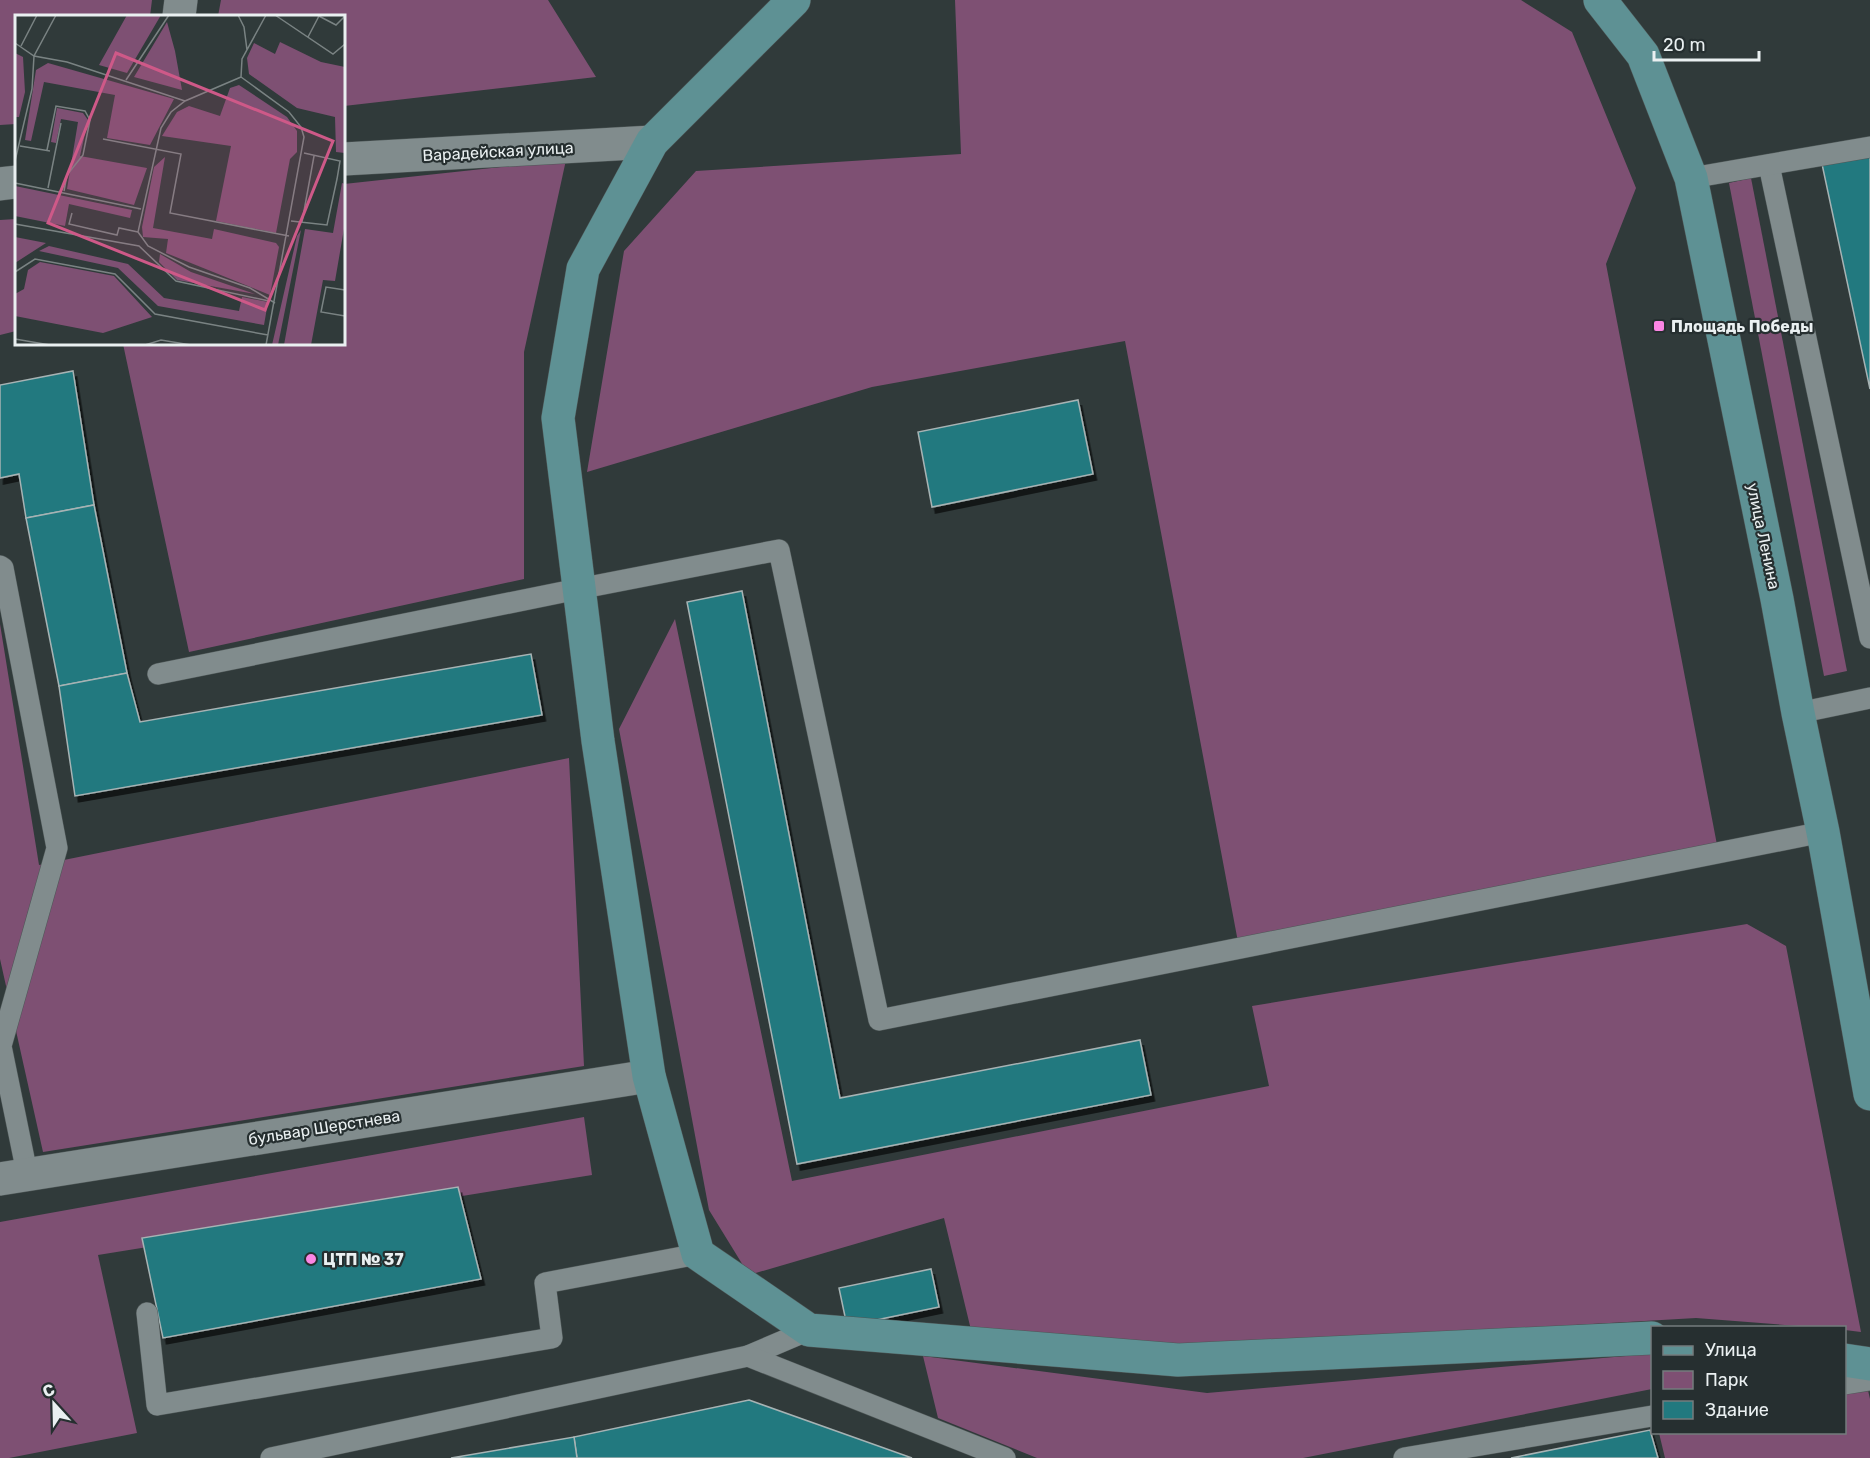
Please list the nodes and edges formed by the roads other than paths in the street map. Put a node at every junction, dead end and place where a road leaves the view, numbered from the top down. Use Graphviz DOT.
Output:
graph roads {
  1 [pos="182,0"];
  2 [pos="794,0"];
  3 [pos="1600,0"];
  4 [pos="179,15"];
  5 [pos="652,142"];
  6 [pos="1870,147"];
  7 [pos="345,159"];
  8 [pos="1769,165"];
  9 [pos="1691,178"];
  10 [pos="15,182"];
  11 [pos="0,184"];
  12 [pos="0,566"];
  13 [pos="578,589"];
  14 [pos="1870,638"];
  15 [pos="158,674"];
  16 [pos="1870,698"];
  17 [pos="1798,713"];
  18 [pos="1823,832"];
  19 [pos="649,1076"];
  20 [pos="1870,1094"];
  21 [pos="13,1176"];
  22 [pos="698,1254"];
  23 [pos="147,1313"];
  24 [pos="809,1330"];
  25 [pos="1651,1338"];
  26 [pos="748,1356"];
  27 [pos="1846,1360"];
  28 [pos="1870,1364"];
  29 [pos="1870,1380"];
  30 [pos="1846,1384"];
  31 [pos="1651,1416"];
  32 [pos="271,1458"];
  33 [pos="1005,1458"];
  34 [pos="1404,1458"];
  1 -- 4 [label="street"];
  2 -- 5 [label="street"];
  3 -- 9 [label="street, улица Ленина"];
  5 -- 7 [label="street, Варадейская улица"];
  5 -- 13 [label="street"];
  6 -- 8 [label="lane"];
  8 -- 9 [label="lane"];
  8 -- 14 [label="lane"];
  9 -- 17 [label="street, улица Ленина"];
  10 -- 11 [label="street"];
  12 -- 21 [label="lane"];
  13 -- 15 [label="lane"];
  13 -- 18 [label="lane"];
  13 -- 19 [label="street"];
  16 -- 17 [label="lane"];
  17 -- 18 [label="street, улица Ленина"];
  18 -- 20 [label="street, улица Ленина"];
  19 -- 21 [label="street, бульвар Шерстнева"];
  19 -- 22 [label="street"];
  22 -- 23 [label="lane"];
  22 -- 24 [label="street"];
  24 -- 25 [label="street"];
  24 -- 26 [label="lane"];
  26 -- 32 [label="lane"];
  26 -- 33 [label="lane"];
  27 -- 28 [label="street"];
  29 -- 30 [label="lane"];
  31 -- 34 [label="lane"];
}
